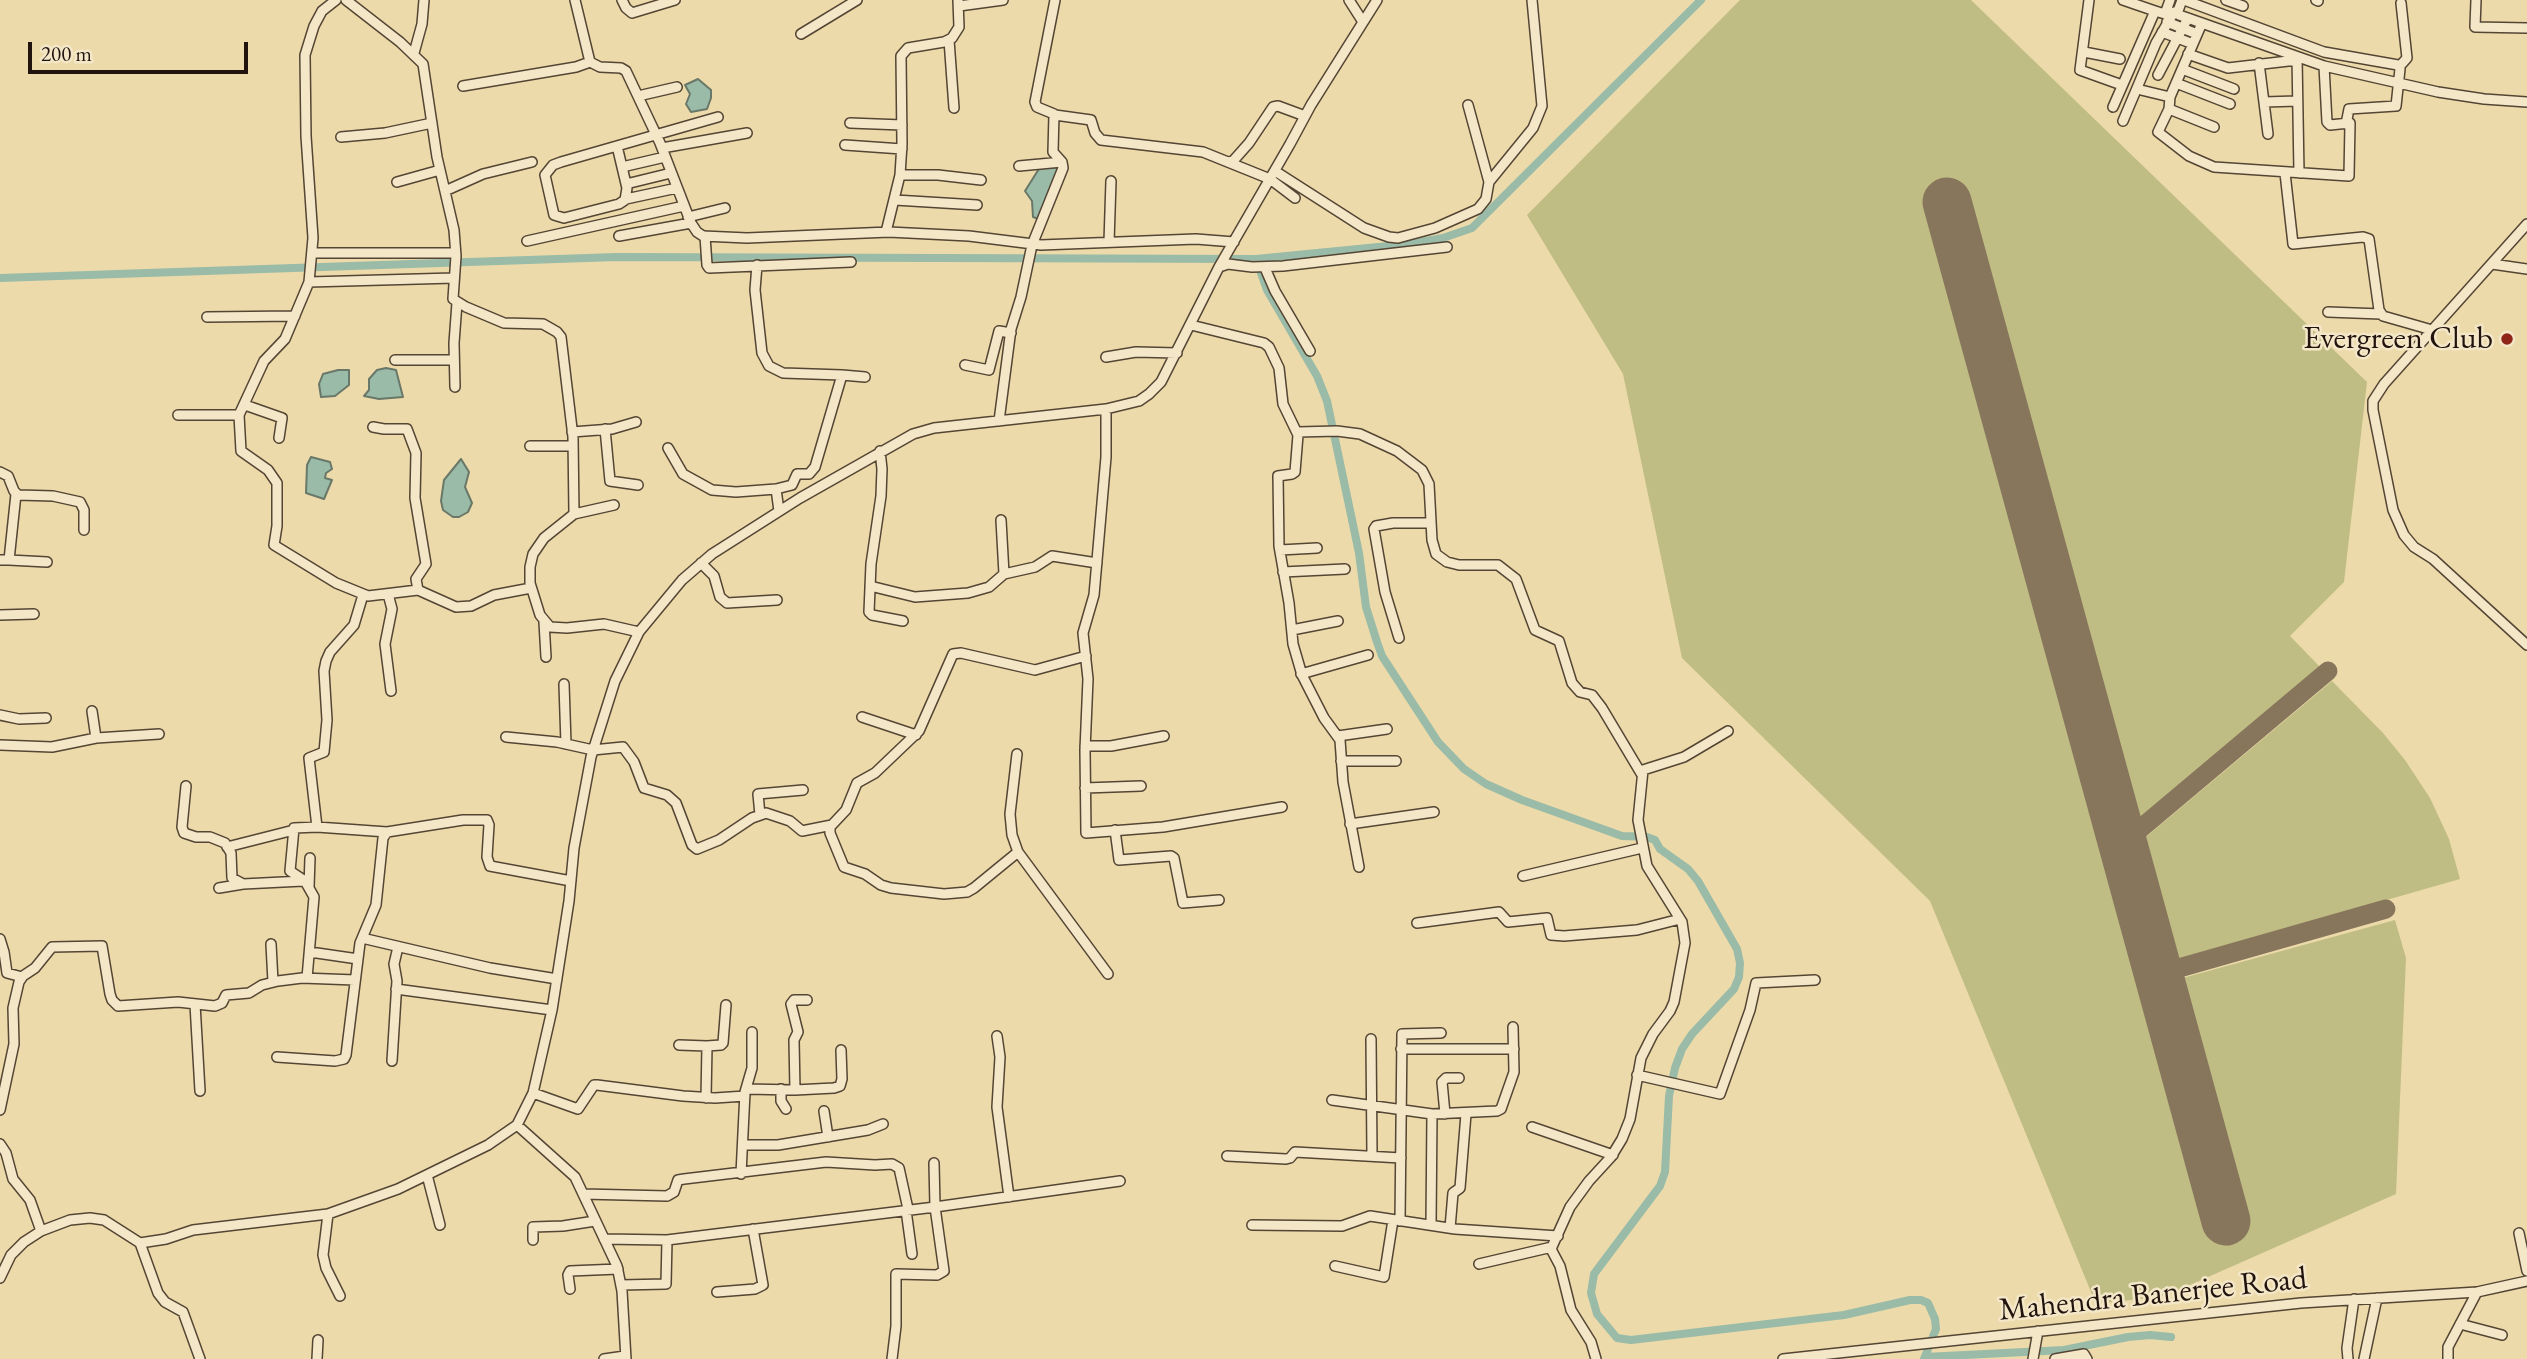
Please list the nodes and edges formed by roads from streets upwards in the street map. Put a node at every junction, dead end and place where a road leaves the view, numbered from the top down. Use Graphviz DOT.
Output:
graph roads {
  1 [pos="336,0"];
  2 [pos="346,0"];
  3 [pos="424,0"];
  4 [pos="575,0"];
  5 [pos="622,0"];
  6 [pos="675,0"];
  7 [pos="857,0"];
  8 [pos="1003,0"];
  9 [pos="1055,0"];
  10 [pos="1349,0"];
  11 [pos="1377,0"];
  12 [pos="1532,0"];
  13 [pos="2089,0"];
  14 [pos="2123,0"];
  15 [pos="2170,0"];
  16 [pos="2225,0"];
  17 [pos="2476,0"];
  18 [pos="959,3"];
  19 [pos="2401,3"];
  20 [pos="2143,4"];
  21 [pos="2180,5"];
  22 [pos="2243,6"];
  23 [pos="2155,11"];
  24 [pos="2188,18"];
  25 [pos="1363,22"];
  26 [pos="2167,22"];
  27 [pos="2202,23"];
  28 [pos="2183,28"];
  29 [pos="2527,28"];
  30 [pos="2162,32"];
  31 [pos="801,34"];
  32 [pos="2178,38"];
  33 [pos="2195,39"];
  34 [pos="949,40"];
  35 [pos="2084,52"];
  36 [pos="414,53"];
  37 [pos="2188,54"];
  38 [pos="2120,59"];
  39 [pos="2297,59"];
  40 [pos="590,62"];
  41 [pos="2259,63"];
  42 [pos="2324,66"];
  43 [pos="2400,68"];
  44 [pos="2182,69"];
  45 [pos="2158,75"];
  46 [pos="2398,82"];
  47 [pos="2176,83"];
  48 [pos="2119,84"];
  49 [pos="463,86"];
  50 [pos="677,87"];
  51 [pos="2234,89"];
  52 [pos="2141,90"];
  53 [pos="638,96"];
  54 [pos="2170,97"];
  55 [pos="2297,101"];
  56 [pos="2264,102"];
  57 [pos="2527,102"];
  58 [pos="2230,104"];
  59 [pos="1468,105"];
  60 [pos="2113,107"];
  61 [pos="954,108"];
  62 [pos="2169,109"];
  63 [pos="1055,115"];
  64 [pos="718,117"];
  65 [pos="1305,117"];
  66 [pos="2123,121"];
  67 [pos="432,123"];
  68 [pos="850,123"];
  69 [pos="2345,124"];
  70 [pos="902,125"];
  71 [pos="2214,127"];
  72 [pos="747,133"];
  73 [pos="2268,134"];
  74 [pos="656,135"];
  75 [pos="341,137"];
  76 [pos="845,145"];
  77 [pos="617,146"];
  78 [pos="902,149"];
  79 [pos="664,153"];
  80 [pos="532,162"];
  81 [pos="1062,162"];
  82 [pos="1228,162"];
  83 [pos="1019,166"];
  84 [pos="622,167"];
  85 [pos="440,170"];
  86 [pos="671,173"];
  87 [pos="2285,173"];
  88 [pos="2299,173"];
  89 [pos="900,175"];
  90 [pos="1272,175"];
  91 [pos="981,180"];
  92 [pos="1111,181"];
  93 [pos="397,182"];
  94 [pos="1489,182"];
  95 [pos="626,184"];
  96 [pos="677,188"];
  97 [pos="445,191"];
  98 [pos="1295,198"];
  99 [pos="626,199"];
  100 [pos="895,200"];
  101 [pos="977,205"];
  102 [pos="684,206"];
  103 [pos="725,208"];
  104 [pos="690,220"];
  105 [pos="2527,224"];
  106 [pos="886,232"];
  107 [pos="619,236"];
  108 [pos="705,241"];
  109 [pos="527,242"];
  110 [pos="1109,242"];
  111 [pos="1233,244"];
  112 [pos="1032,246"];
  113 [pos="1447,247"];
  114 [pos="456,254"];
  115 [pos="312,255"];
  116 [pos="851,262"];
  117 [pos="2492,264"];
  118 [pos="757,265"];
  119 [pos="1219,266"];
  120 [pos="1265,268"];
  121 [pos="2527,269"];
  122 [pos="455,277"];
  123 [pos="309,280"];
  124 [pos="457,303"];
  125 [pos="2328,312"];
  126 [pos="2381,314"];
  127 [pos="295,316"];
  128 [pos="208,317"];
  129 [pos="1191,325"];
  130 [pos="2432,330"];
  131 [pos="1011,333"];
  132 [pos="1310,351"];
  133 [pos="1177,353"];
  134 [pos="1105,357"];
  135 [pos="395,360"];
  136 [pos="454,360"];
  137 [pos="965,365"];
  138 [pos="842,374"];
  139 [pos="865,377"];
  140 [pos="455,387"];
  141 [pos="245,405"];
  142 [pos="1106,408"];
  143 [pos="178,415"];
  144 [pos="239,415"];
  145 [pos="999,421"];
  146 [pos="636,422"];
  147 [pos="373,427"];
  148 [pos="606,429"];
  149 [pos="572,432"];
  150 [pos="1298,432"];
  151 [pos="279,438"];
  152 [pos="530,446"];
  153 [pos="573,446"];
  154 [pos="668,448"];
  155 [pos="880,451"];
  156 [pos="0,472"];
  157 [pos="638,485"];
  158 [pos="776,489"];
  159 [pos="16,494"];
  160 [pos="614,505"];
  161 [pos="779,511"];
  162 [pos="574,514"];
  163 [pos="1001,520"];
  164 [pos="1431,523"];
  165 [pos="84,530"];
  166 [pos="1317,548"];
  167 [pos="1280,550"];
  168 [pos="5,560"];
  169 [pos="47,562"];
  170 [pos="701,563"];
  171 [pos="1097,563"];
  172 [pos="1345,569"];
  173 [pos="1283,572"];
  174 [pos="1003,574"];
  175 [pos="870,586"];
  176 [pos="531,588"];
  177 [pos="418,590"];
  178 [pos="388,594"];
  179 [pos="363,595"];
  180 [pos="777,600"];
  181 [pos="34,614"];
  182 [pos="0,615"];
  183 [pos="903,621"];
  184 [pos="1338,621"];
  185 [pos="544,622"];
  186 [pos="1292,630"];
  187 [pos="639,632"];
  188 [pos="1399,638"];
  189 [pos="2527,645"];
  190 [pos="1368,655"];
  191 [pos="1086,656"];
  192 [pos="546,657"];
  193 [pos="1301,674"];
  194 [pos="564,684"];
  195 [pos="391,691"];
  196 [pos="92,711"];
  197 [pos="0,715"];
  198 [pos="862,717"];
  199 [pos="46,719"];
  200 [pos="1387,729"];
  201 [pos="1728,731"];
  202 [pos="159,734"];
  203 [pos="916,735"];
  204 [pos="1164,736"];
  205 [pos="1338,736"];
  206 [pos="506,737"];
  207 [pos="96,738"];
  208 [pos="566,744"];
  209 [pos="0,746"];
  210 [pos="1085,746"];
  211 [pos="593,750"];
  212 [pos="1017,754"];
  213 [pos="1341,761"];
  214 [pos="1396,761"];
  215 [pos="1642,775"];
  216 [pos="186,786"];
  217 [pos="1141,786"];
  218 [pos="1085,788"];
  219 [pos="803,790"];
  220 [pos="1282,807"];
  221 [pos="1434,812"];
  222 [pos="760,815"];
  223 [pos="1350,824"];
  224 [pos="832,825"];
  225 [pos="317,827"];
  226 [pos="294,830"];
  227 [pos="1115,831"];
  228 [pos="387,832"];
  229 [pos="1641,840"];
  230 [pos="227,847"];
  231 [pos="1018,852"];
  232 [pos="310,858"];
  233 [pos="1359,867"];
  234 [pos="1523,876"];
  235 [pos="571,881"];
  236 [pos="243,884"];
  237 [pos="307,884"];
  238 [pos="219,888"];
  239 [pos="1219,900"];
  240 [pos="1680,919"];
  241 [pos="1417,923"];
  242 [pos="362,938"];
  243 [pos="0,939"];
  244 [pos="271,944"];
  245 [pos="398,947"];
  246 [pos="310,952"];
  247 [pos="358,959"];
  248 [pos="1108,974"];
  249 [pos="22,977"];
  250 [pos="307,978"];
  251 [pos="558,979"];
  252 [pos="355,980"];
  253 [pos="1815,980"];
  254 [pos="273,982"];
  255 [pos="396,989"];
  256 [pos="807,1000"];
  257 [pos="195,1004"];
  258 [pos="726,1005"];
  259 [pos="552,1010"];
  260 [pos="1513,1027"];
  261 [pos="752,1032"];
  262 [pos="1441,1033"];
  263 [pos="998,1036"];
  264 [pos="1371,1039"];
  265 [pos="679,1045"];
  266 [pos="708,1046"];
  267 [pos="1401,1049"];
  268 [pos="1514,1049"];
  269 [pos="841,1050"];
  270 [pos="277,1057"];
  271 [pos="392,1061"];
  272 [pos="1637,1075"];
  273 [pos="1459,1077"];
  274 [pos="781,1089"];
  275 [pos="795,1090"];
  276 [pos="200,1091"];
  277 [pos="746,1092"];
  278 [pos="533,1093"];
  279 [pos="706,1098"];
  280 [pos="1332,1100"];
  281 [pos="1371,1105"];
  282 [pos="786,1109"];
  283 [pos="1402,1109"];
  284 [pos="0,1110"];
  285 [pos="824,1111"];
  286 [pos="1432,1114"];
  287 [pos="1445,1114"];
  288 [pos="1466,1114"];
  289 [pos="883,1124"];
  290 [pos="517,1125"];
  291 [pos="1532,1127"];
  292 [pos="828,1137"];
  293 [pos="0,1144"];
  294 [pos="744,1145"];
  295 [pos="1613,1155"];
  296 [pos="1227,1156"];
  297 [pos="1372,1156"];
  298 [pos="1401,1158"];
  299 [pos="934,1163"];
  300 [pos="741,1174"];
  301 [pos="10,1175"];
  302 [pos="427,1175"];
  303 [pos="0,1178"];
  304 [pos="1119,1181"];
  305 [pos="583,1194"];
  306 [pos="1009,1197"];
  307 [pos="935,1207"];
  308 [pos="907,1209"];
  309 [pos="328,1214"];
  310 [pos="595,1220"];
  311 [pos="1397,1220"];
  312 [pos="440,1225"];
  313 [pos="1252,1225"];
  314 [pos="1431,1225"];
  315 [pos="1450,1228"];
  316 [pos="753,1229"];
  317 [pos="41,1231"];
  318 [pos="2519,1233"];
  319 [pos="1558,1236"];
  320 [pos="604,1238"];
  321 [pos="533,1240"];
  322 [pos="667,1240"];
  323 [pos="141,1243"];
  324 [pos="1552,1247"];
  325 [pos="912,1254"];
  326 [pos="1479,1264"];
  327 [pos="1335,1266"];
  328 [pos="618,1269"];
  329 [pos="2527,1271"];
  330 [pos="0,1278"];
  331 [pos="2527,1281"];
  332 [pos="621,1285"];
  333 [pos="570,1289"];
  334 [pos="717,1292"];
  335 [pos="2477,1292"];
  336 [pos="340,1296"];
  337 [pos="2377,1298"];
  338 [pos="2354,1299"];
  339 [pos="2460,1324"];
  340 [pos="2038,1331"];
  341 [pos="2502,1335"];
  342 [pos="318,1340"];
  343 [pos="1855,1355"];
  344 [pos="1813,1357"];
  345 [pos="625,1358"];
  346 [pos="2033,1358"];
  347 [pos="200,1359"];
  348 [pos="317,1359"];
  349 [pos="604,1359"];
  350 [pos="892,1359"];
  351 [pos="1596,1359"];
  352 [pos="1783,1359"];
  353 [pos="2055,1359"];
  354 [pos="2087,1359"];
  355 [pos="2348,1359"];
  356 [pos="2364,1359"];
  357 [pos="2448,1359"];
  1 -- 115 [label="street"];
  2 -- 36 [label="street"];
  3 -- 36 [label="street"];
  4 -- 40 [label="street"];
  5 -- 6 [label="street"];
  7 -- 31 [label="street"];
  8 -- 18 [label="street"];
  9 -- 63 [label="street"];
  10 -- 25 [label="street"];
  11 -- 25 [label="street"];
  12 -- 94 [label="street"];
  13 -- 35 [label="street"];
  14 -- 20 [label="street"];
  15 -- 23 [label="street"];
  16 -- 22 [label="street"];
  17 -- 29 [label="street"];
  18 -- 34 [label="street"];
  19 -- 43 [label="street"];
  20 -- 23 [label="street"];
  21 -- 24 [label="street"];
  21 -- 26 [label="street"];
  21 -- 43 [label="street"];
  23 -- 60 [label="street"];
  24 -- 27 [label="street"];
  24 -- 28 [label="street"];
  25 -- 65 [label="street"];
  26 -- 28 [label="street"];
  26 -- 30 [label="street"];
  27 -- 33 [label="street"];
  27 -- 39 [label="street"];
  28 -- 32 [label="street"];
  28 -- 33 [label="street"];
  30 -- 32 [label="street"];
  30 -- 66 [label="street"];
  32 -- 33 [label="street"];
  32 -- 45 [label="street"];
  33 -- 37 [label="street"];
  34 -- 61 [label="street"];
  34 -- 70 [label="street"];
  35 -- 38 [label="street"];
  35 -- 48 [label="street"];
  36 -- 67 [label="street"];
  37 -- 41 [label="street"];
  37 -- 44 [label="street"];
  39 -- 41 [label="street"];
  39 -- 42 [label="street"];
  39 -- 55 [label="street"];
  40 -- 49 [label="street"];
  40 -- 53 [label="street"];
  41 -- 56 [label="street"];
  42 -- 46 [label="street"];
  42 -- 69 [label="street"];
  43 -- 46 [label="street"];
  44 -- 47 [label="street"];
  44 -- 51 [label="street"];
  46 -- 57 [label="street"];
  46 -- 69 [label="street"];
  47 -- 54 [label="street"];
  47 -- 58 [label="street"];
  50 -- 53 [label="street"];
  52 -- 54 [label="street"];
  53 -- 74 [label="street"];
  54 -- 62 [label="street"];
  55 -- 56 [label="street"];
  55 -- 88 [label="street"];
  56 -- 73 [label="street"];
  59 -- 94 [label="street"];
  62 -- 71 [label="street"];
  62 -- 87 [label="street"];
  63 -- 81 [label="street"];
  63 -- 82 [label="street"];
  64 -- 74 [label="street"];
  65 -- 82 [label="street"];
  65 -- 90 [label="street"];
  67 -- 75 [label="street"];
  67 -- 85 [label="street"];
  68 -- 70 [label="street"];
  69 -- 88 [label="street"];
  70 -- 78 [label="street"];
  72 -- 79 [label="street"];
  74 -- 77 [label="street"];
  74 -- 79 [label="street"];
  76 -- 78 [label="street"];
  77 -- 84 [label="street"];
  77 -- 99 [label="street"];
  78 -- 89 [label="street"];
  79 -- 84 [label="street"];
  79 -- 86 [label="street"];
  80 -- 97 [label="street"];
  81 -- 83 [label="street"];
  81 -- 112 [label="street"];
  82 -- 90 [label="street"];
  84 -- 95 [label="street"];
  85 -- 93 [label="street"];
  85 -- 97 [label="street"];
  86 -- 95 [label="street"];
  86 -- 96 [label="street"];
  87 -- 88 [label="street"];
  87 -- 126 [label="street"];
  89 -- 91 [label="street"];
  89 -- 100 [label="street"];
  90 -- 94 [label="street"];
  90 -- 98 [label="street"];
  90 -- 111 [label="street"];
  92 -- 110 [label="street"];
  95 -- 99 [label="street"];
  96 -- 99 [label="street"];
  96 -- 102 [label="street"];
  97 -- 114 [label="street"];
  100 -- 101 [label="street"];
  100 -- 106 [label="street"];
  102 -- 104 [label="street"];
  102 -- 109 [label="street"];
  103 -- 104 [label="street"];
  104 -- 107 [label="street"];
  104 -- 108 [label="street"];
  105 -- 117 [label="street"];
  106 -- 108 [label="street"];
  106 -- 112 [label="street"];
  108 -- 118 [label="street"];
  110 -- 111 [label="street"];
  110 -- 112 [label="street"];
  111 -- 119 [label="street"];
  112 -- 131 [label="street"];
  113 -- 120 [label="street"];
  114 -- 115 [label="street"];
  114 -- 122 [label="street"];
  115 -- 123 [label="street"];
  116 -- 118 [label="street"];
  117 -- 121 [label="street"];
  117 -- 130 [label="street"];
  118 -- 138 [label="street"];
  119 -- 120 [label="street"];
  119 -- 129 [label="street"];
  120 -- 132 [label="street"];
  122 -- 123 [label="street"];
  122 -- 124 [label="street"];
  123 -- 127 [label="street"];
  124 -- 136 [label="street"];
  124 -- 149 [label="street"];
  125 -- 126 [label="street"];
  126 -- 130 [label="street"];
  127 -- 128 [label="street"];
  127 -- 141 [label="street"];
  129 -- 133 [label="street"];
  129 -- 150 [label="street"];
  130 -- 189 [label="street"];
  131 -- 137 [label="street"];
  131 -- 145 [label="street"];
  133 -- 134 [label="street"];
  133 -- 142 [label="street"];
  135 -- 136 [label="street"];
  136 -- 140 [label="street"];
  138 -- 139 [label="street"];
  138 -- 158 [label="street"];
  141 -- 144 [label="street"];
  141 -- 151 [label="street"];
  142 -- 145 [label="street"];
  142 -- 171 [label="street"];
  143 -- 144 [label="street"];
  144 -- 179 [label="street"];
  145 -- 155 [label="street"];
  146 -- 148 [label="street"];
  147 -- 177 [label="street"];
  148 -- 149 [label="street"];
  148 -- 157 [label="street"];
  149 -- 153 [label="street"];
  150 -- 164 [label="street"];
  150 -- 167 [label="street"];
  152 -- 153 [label="street"];
  153 -- 162 [label="street"];
  154 -- 158 [label="street"];
  155 -- 161 [label="street"];
  155 -- 175 [label="street"];
  156 -- 159 [label="street"];
  158 -- 161 [label="street"];
  159 -- 165 [label="street"];
  159 -- 168 [label="street"];
  160 -- 162 [label="street"];
  161 -- 170 [label="street"];
  162 -- 176 [label="street"];
  163 -- 174 [label="street"];
  164 -- 188 [label="street"];
  164 -- 215 [label="street"];
  166 -- 167 [label="street"];
  167 -- 173 [label="street"];
  168 -- 169 [label="street"];
  170 -- 180 [label="street"];
  170 -- 187 [label="street"];
  171 -- 174 [label="street"];
  171 -- 191 [label="street"];
  172 -- 173 [label="street"];
  173 -- 186 [label="street"];
  174 -- 175 [label="street"];
  175 -- 183 [label="street"];
  176 -- 177 [label="street"];
  176 -- 185 [label="street"];
  177 -- 178 [label="street"];
  178 -- 179 [label="street"];
  178 -- 195 [label="street"];
  179 -- 225 [label="street"];
  181 -- 182 [label="street"];
  184 -- 186 [label="street"];
  185 -- 187 [label="street"];
  185 -- 192 [label="street"];
  186 -- 193 [label="street"];
  187 -- 211 [label="street"];
  190 -- 193 [label="street"];
  191 -- 203 [label="street"];
  191 -- 210 [label="street"];
  193 -- 205 [label="street"];
  194 -- 208 [label="street"];
  196 -- 207 [label="street"];
  197 -- 199 [label="street"];
  198 -- 203 [label="street"];
  200 -- 205 [label="street"];
  201 -- 215 [label="street"];
  202 -- 207 [label="street"];
  203 -- 224 [label="street"];
  204 -- 210 [label="street"];
  205 -- 213 [label="street"];
  206 -- 208 [label="street"];
  207 -- 209 [label="street"];
  208 -- 211 [label="street"];
  210 -- 218 [label="street"];
  211 -- 222 [label="street"];
  211 -- 235 [label="street"];
  212 -- 231 [label="street"];
  213 -- 214 [label="street"];
  213 -- 223 [label="street"];
  215 -- 229 [label="street"];
  216 -- 230 [label="street"];
  217 -- 218 [label="street"];
  218 -- 227 [label="street"];
  219 -- 222 [label="street"];
  220 -- 227 [label="street"];
  221 -- 223 [label="street"];
  222 -- 224 [label="street"];
  223 -- 233 [label="street"];
  224 -- 231 [label="street"];
  225 -- 226 [label="street"];
  225 -- 228 [label="street"];
  226 -- 230 [label="street"];
  226 -- 237 [label="street"];
  227 -- 239 [label="street"];
  228 -- 235 [label="street"];
  228 -- 242 [label="street"];
  229 -- 234 [label="street"];
  229 -- 240 [label="street"];
  230 -- 236 [label="street"];
  231 -- 248 [label="street"];
  232 -- 237 [label="street"];
  235 -- 251 [label="street"];
  236 -- 237 [label="street"];
  236 -- 238 [label="street"];
  237 -- 246 [label="street"];
  240 -- 241 [label="street"];
  240 -- 272 [label="street"];
  242 -- 245 [label="street"];
  242 -- 247 [label="street"];
  243 -- 249 [label="street"];
  244 -- 254 [label="street"];
  245 -- 251 [label="street"];
  245 -- 255 [label="street"];
  246 -- 247 [label="street"];
  246 -- 250 [label="street"];
  247 -- 252 [label="street"];
  249 -- 257 [label="street"];
  249 -- 284 [label="street"];
  250 -- 252 [label="street"];
  250 -- 254 [label="street"];
  251 -- 259 [label="street"];
  252 -- 270 [label="street"];
  253 -- 272 [label="street"];
  254 -- 257 [label="street"];
  255 -- 259 [label="street"];
  255 -- 271 [label="street"];
  256 -- 275 [label="street"];
  257 -- 276 [label="street"];
  258 -- 266 [label="street"];
  259 -- 278 [label="street"];
  260 -- 268 [label="street"];
  261 -- 277 [label="street"];
  262 -- 267 [label="street"];
  263 -- 306 [label="street"];
  264 -- 281 [label="street"];
  265 -- 266 [label="street"];
  266 -- 279 [label="street"];
  267 -- 268 [label="street"];
  267 -- 283 [label="street"];
  268 -- 288 [label="street"];
  269 -- 275 [label="street"];
  272 -- 295 [label="street"];
  273 -- 287 [label="street"];
  274 -- 275 [label="street"];
  274 -- 277 [label="street"];
  274 -- 282 [label="street"];
  277 -- 279 [label="street"];
  277 -- 294 [label="street"];
  278 -- 279 [label="street"];
  278 -- 290 [label="street"];
  280 -- 281 [label="street"];
  281 -- 283 [label="street"];
  281 -- 297 [label="street"];
  283 -- 286 [label="street"];
  283 -- 298 [label="street"];
  285 -- 292 [label="street"];
  286 -- 287 [label="street"];
  286 -- 314 [label="street"];
  287 -- 288 [label="street"];
  288 -- 315 [label="street"];
  289 -- 292 [label="street"];
  290 -- 302 [label="street"];
  290 -- 305 [label="street"];
  291 -- 295 [label="street"];
  292 -- 294 [label="street"];
  293 -- 301 [label="street"];
  294 -- 300 [label="street"];
  295 -- 319 [label="street"];
  296 -- 297 [label="street"];
  297 -- 298 [label="street"];
  298 -- 311 [label="street"];
  299 -- 307 [label="street"];
  300 -- 305 [label="street"];
  300 -- 308 [label="street"];
  301 -- 303 [label="street"];
  301 -- 317 [label="street"];
  302 -- 309 [label="street"];
  302 -- 312 [label="street"];
  304 -- 306 [label="street"];
  305 -- 310 [label="street"];
  306 -- 307 [label="street"];
  307 -- 308 [label="street"];
  307 -- 350 [label="street"];
  308 -- 316 [label="street"];
  308 -- 325 [label="street"];
  309 -- 323 [label="street"];
  309 -- 336 [label="street"];
  310 -- 320 [label="street"];
  310 -- 321 [label="street"];
  311 -- 313 [label="street"];
  311 -- 314 [label="street"];
  311 -- 327 [label="street"];
  314 -- 315 [label="street"];
  315 -- 319 [label="street"];
  316 -- 322 [label="street"];
  316 -- 334 [label="street"];
  317 -- 323 [label="street"];
  317 -- 330 [label="street"];
  318 -- 329 [label="street"];
  319 -- 324 [label="street"];
  320 -- 322 [label="street"];
  320 -- 328 [label="street"];
  322 -- 332 [label="street"];
  323 -- 347 [label="street"];
  324 -- 326 [label="street"];
  324 -- 351 [label="street"];
  328 -- 332 [label="street"];
  328 -- 333 [label="street"];
  331 -- 335 [label="street, Mahendra Banerjee Road"];
  332 -- 345 [label="street"];
  335 -- 337 [label="street, Mahendra Banerjee Road"];
  335 -- 339 [label="street"];
  337 -- 338 [label="street, Mahendra Banerjee Road"];
  337 -- 356 [label="street"];
  338 -- 340 [label="street, Mahendra Banerjee Road"];
  338 -- 355 [label="street"];
  339 -- 341 [label="street"];
  339 -- 357 [label="street"];
  340 -- 343 [label="street, Mahendra Banerjee Road"];
  340 -- 346 [label="street"];
  342 -- 348 [label="street"];
  343 -- 344 [label="street, Mahendra Banerjee Road"];
  344 -- 352 [label="street, Mahendra Banerjee Road"];
  345 -- 349 [label="street"];
  353 -- 354 [label="street"];
}
